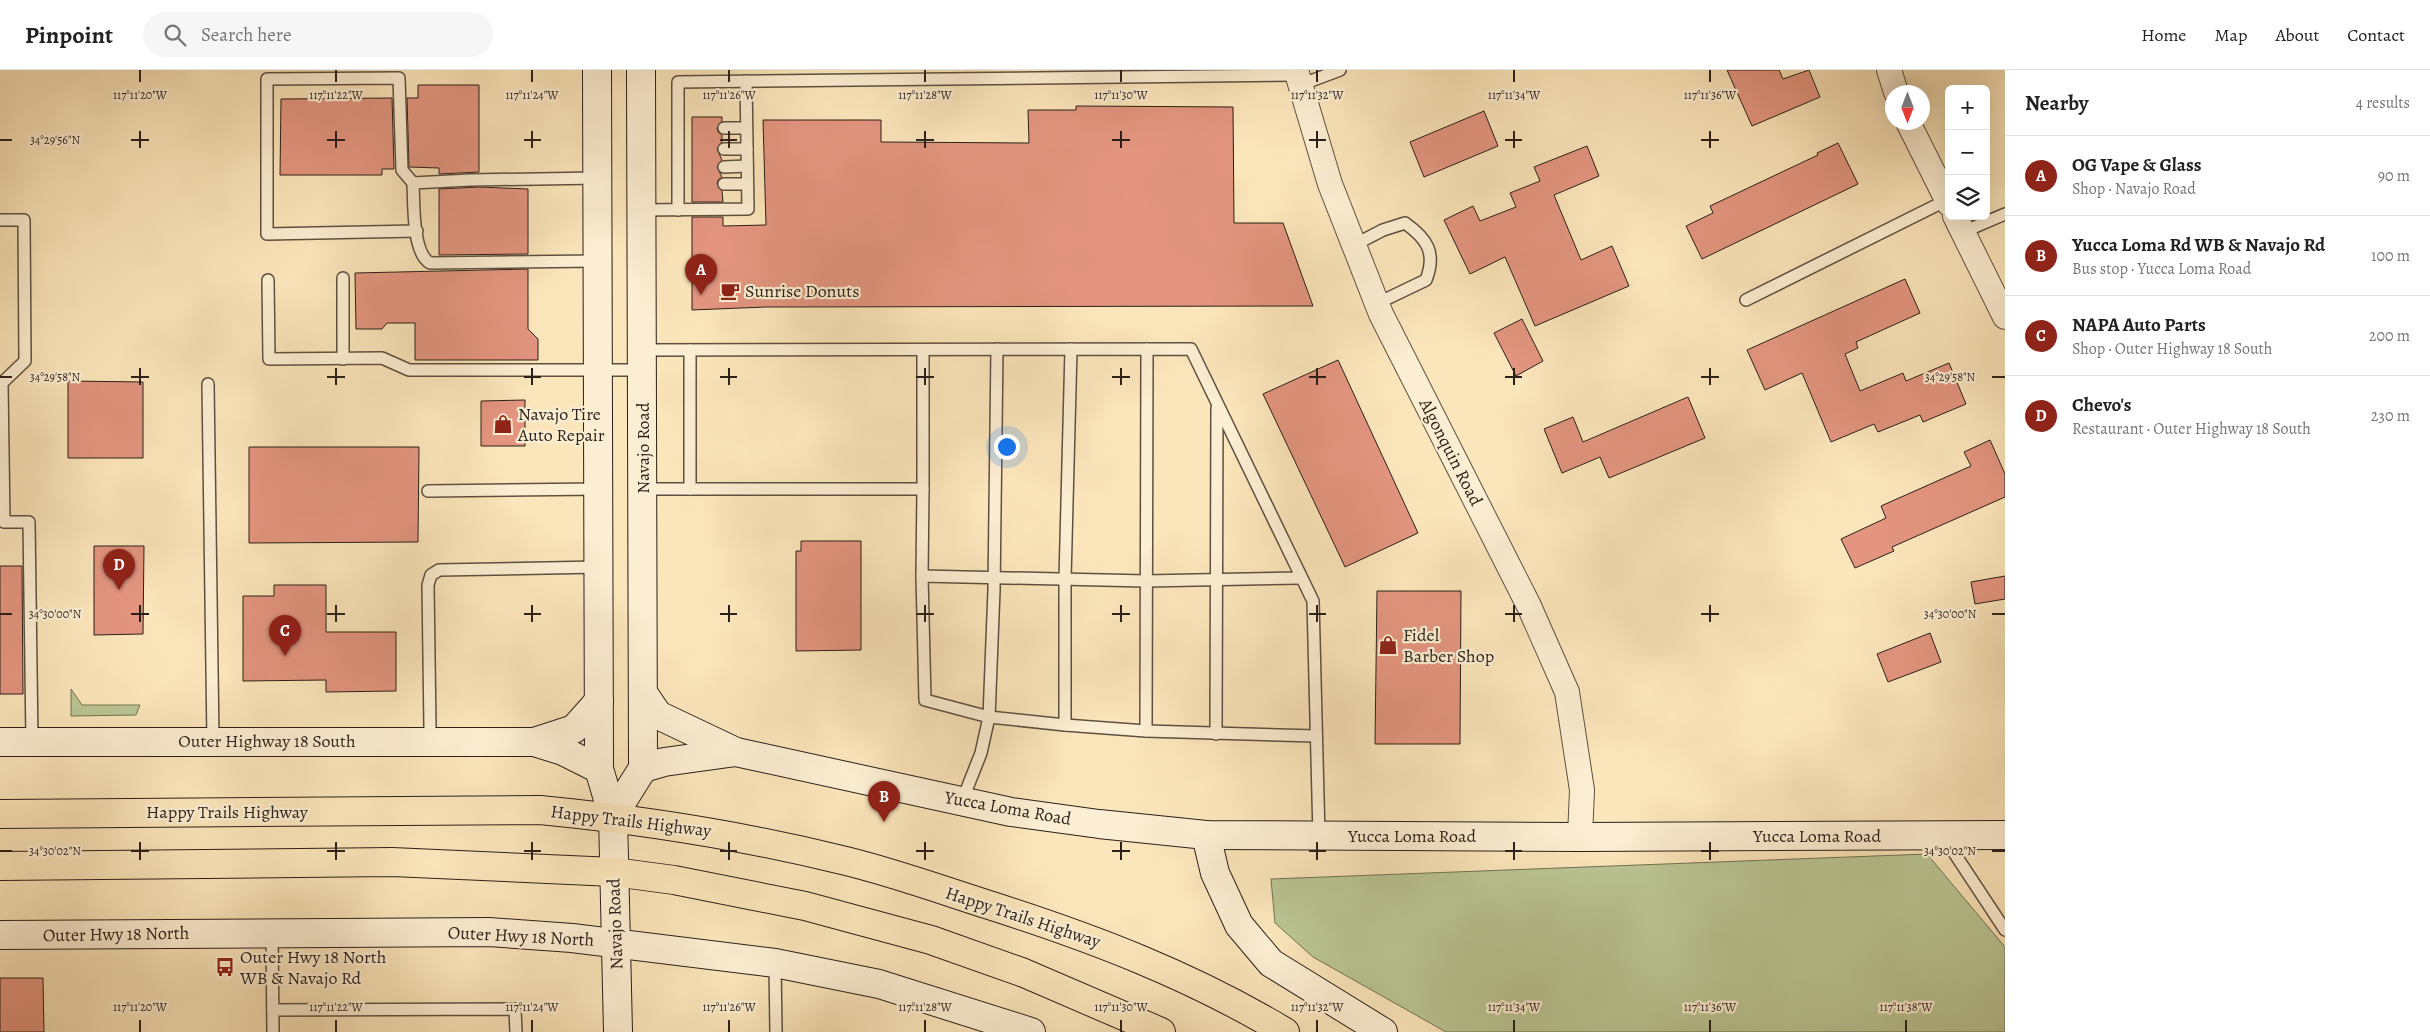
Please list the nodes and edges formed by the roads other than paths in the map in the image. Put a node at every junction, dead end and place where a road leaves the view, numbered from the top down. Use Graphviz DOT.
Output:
graph roads {
  1 [pos="596,70"];
  2 [pos="641,70"];
  3 [pos="1340,70"];
  4 [pos="1889,70"];
  5 [pos="1298,77"];
  6 [pos="746,81"];
  7 [pos="1894,85"];
  8 [pos="677,128"];
  9 [pos="690,128"];
  10 [pos="724,128"];
  11 [pos="746,128"];
  12 [pos="1912,130"];
  13 [pos="677,149"];
  14 [pos="690,149"];
  15 [pos="724,149"];
  16 [pos="747,149"];
  17 [pos="678,166"];
  18 [pos="690,166"];
  19 [pos="724,166"];
  20 [pos="747,166"];
  21 [pos="597,178"];
  22 [pos="413,183"];
  23 [pos="678,184"];
  24 [pos="690,184"];
  25 [pos="724,184"];
  26 [pos="747,184"];
  27 [pos="1945,197"];
  28 [pos="642,210"];
  29 [pos="678,210"];
  30 [pos="1990,214"];
  31 [pos="2005,214"];
  32 [pos="1945,216"];
  33 [pos="0,220"];
  34 [pos="1956,220"];
  35 [pos="416,231"];
  36 [pos="1354,245"];
  37 [pos="597,261"];
  38 [pos="343,278"];
  39 [pos="268,280"];
  40 [pos="1746,300"];
  41 [pos="1376,304"];
  42 [pos="2005,317"];
  43 [pos="997,349"];
  44 [pos="1071,349"];
  45 [pos="1147,349"];
  46 [pos="690,350"];
  47 [pos="923,351"];
  48 [pos="343,358"];
  49 [pos="643,360"];
  50 [pos="598,370"];
  51 [pos="1,383"];
  52 [pos="208,384"];
  53 [pos="1217,404"];
  54 [pos="1,451"];
  55 [pos="599,489"];
  56 [pos="643,489"];
  57 [pos="690,489"];
  58 [pos="923,489"];
  59 [pos="428,491"];
  60 [pos="2,522"];
  61 [pos="599,567"];
  62 [pos="922,576"];
  63 [pos="994,578"];
  64 [pos="1302,578"];
  65 [pos="1065,579"];
  66 [pos="1215,580"];
  67 [pos="1146,581"];
  68 [pos="643,693"];
  69 [pos="599,701"];
  70 [pos="989,717"];
  71 [pos="1065,725"];
  72 [pos="430,728"];
  73 [pos="1146,731"];
  74 [pos="1216,734"];
  75 [pos="1316,736"];
  76 [pos="213,740"];
  77 [pos="32,741"];
  78 [pos="0,742"];
  79 [pos="534,742"];
  80 [pos="736,752"];
  81 [pos="643,768"];
  82 [pos="599,769"];
  83 [pos="962,801"];
  84 [pos="0,814"];
  85 [pos="613,816"];
  86 [pos="1206,835"];
  87 [pos="1942,835"];
  88 [pos="2005,835"];
  89 [pos="1319,836"];
  90 [pos="1580,837"];
  91 [pos="0,866"];
  92 [pos="614,872"];
  93 [pos="2005,930"];
  94 [pos="272,932"];
  95 [pos="0,935"];
  96 [pos="616,943"];
  97 [pos="775,963"];
  98 [pos="273,1010"];
  99 [pos="274,1032"];
  100 [pos="516,1032"];
  101 [pos="618,1032"];
  102 [pos="776,1032"];
  103 [pos="1031,1032"];
  104 [pos="1161,1032"];
  105 [pos="1286,1032"];
  106 [pos="1383,1032"];
  1 -- 21 [label="main road, Navajo Road"];
  2 -- 28 [label="main road, Navajo Road"];
  3 -- 5 [label="lane"];
  4 -- 7 [label="street"];
  5 -- 6 [label="lane"];
  5 -- 36 [label="street, Algonquin Road"];
  6 -- 8 [label="lane"];
  6 -- 11 [label="lane"];
  8 -- 9 [label="lane"];
  8 -- 13 [label="lane"];
  10 -- 11 [label="lane"];
  11 -- 16 [label="lane"];
  12 -- 27 [label="street"];
  13 -- 14 [label="lane"];
  13 -- 17 [label="lane"];
  15 -- 16 [label="lane"];
  16 -- 20 [label="lane"];
  17 -- 18 [label="lane"];
  17 -- 23 [label="lane"];
  19 -- 20 [label="lane"];
  20 -- 26 [label="lane"];
  21 -- 22 [label="lane"];
  21 -- 37 [label="main road, Navajo Road"];
  22 -- 35 [label="lane"];
  22 -- 35 [label="lane"];
  23 -- 24 [label="lane"];
  23 -- 29 [label="lane"];
  25 -- 26 [label="lane"];
  26 -- 29 [label="lane"];
  28 -- 29 [label="lane"];
  28 -- 49 [label="main road, Navajo Road"];
  30 -- 31 [label="lane"];
  32 -- 40 [label="lane"];
  33 -- 51 [label="lane"];
  34 -- 42 [label="street"];
  35 -- 37 [label="lane"];
  36 -- 41 [label="street, Algonquin Road"];
  36 -- 41 [label="lane"];
  37 -- 50 [label="main road, Navajo Road"];
  38 -- 48 [label="lane"];
  39 -- 48 [label="lane"];
  41 -- 90 [label="street, Algonquin Road"];
  43 -- 44 [label="lane"];
  43 -- 47 [label="lane"];
  43 -- 63 [label="lane"];
  44 -- 45 [label="lane"];
  44 -- 65 [label="lane"];
  45 -- 53 [label="lane"];
  45 -- 67 [label="lane"];
  46 -- 47 [label="lane"];
  46 -- 49 [label="lane"];
  46 -- 57 [label="lane"];
  47 -- 58 [label="lane"];
  48 -- 50 [label="lane"];
  49 -- 50 [label="lane"];
  49 -- 56 [label="main road, Navajo Road"];
  50 -- 55 [label="main road, Navajo Road"];
  51 -- 54 [label="lane"];
  52 -- 76 [label="lane"];
  53 -- 64 [label="lane"];
  53 -- 66 [label="lane"];
  54 -- 60 [label="lane"];
  55 -- 59 [label="lane"];
  55 -- 61 [label="main road, Navajo Road"];
  56 -- 57 [label="lane"];
  56 -- 68 [label="main road, Navajo Road"];
  57 -- 58 [label="lane"];
  58 -- 62 [label="lane"];
  60 -- 77 [label="lane"];
  61 -- 69 [label="main road, Navajo Road"];
  61 -- 72 [label="lane"];
  62 -- 63 [label="lane"];
  62 -- 70 [label="lane"];
  63 -- 65 [label="lane"];
  63 -- 70 [label="lane"];
  64 -- 66 [label="lane"];
  64 -- 75 [label="lane"];
  65 -- 67 [label="lane"];
  65 -- 71 [label="lane"];
  66 -- 67 [label="lane"];
  66 -- 74 [label="lane"];
  67 -- 73 [label="lane"];
  68 -- 80 [label="main road"];
  68 -- 81 [label="main road, Navajo Road"];
  69 -- 79 [label="main road"];
  69 -- 82 [label="main road, Navajo Road"];
  70 -- 71 [label="lane"];
  70 -- 83 [label="lane"];
  71 -- 73 [label="lane"];
  73 -- 74 [label="lane"];
  74 -- 75 [label="lane"];
  75 -- 89 [label="lane"];
  76 -- 77 [label="main road, Outer Highway 18 South"];
  76 -- 79 [label="main road, Outer Highway 18 South"];
  77 -- 78 [label="main road, Outer Highway 18 South"];
  79 -- 82 [label="main road"];
  80 -- 81 [label="main road"];
  80 -- 83 [label="main road, Yucca Loma Road"];
  81 -- 85 [label="main road"];
  82 -- 85 [label="main road, Navajo Road"];
  83 -- 86 [label="main road, Yucca Loma Road"];
  84 -- 85 [label="main road, Happy Trails Highway"];
  85 -- 92 [label="main road, Navajo Road"];
  85 -- 105 [label="main road, Happy Trails Highway"];
  86 -- 89 [label="main road, Yucca Loma Road"];
  86 -- 106 [label="main road"];
  87 -- 88 [label="main road, Yucca Loma Road"];
  87 -- 90 [label="main road, Yucca Loma Road"];
  87 -- 93 [label="lane"];
  89 -- 90 [label="main road, Yucca Loma Road"];
  91 -- 92 [label="main road"];
  92 -- 96 [label="main road, Navajo Road"];
  92 -- 104 [label="main road"];
  94 -- 95 [label="main road, Outer Hwy 18 North"];
  94 -- 96 [label="main road, Outer Hwy 18 North"];
  94 -- 98 [label="lane"];
  96 -- 97 [label="main road, Outer Hwy 18 North"];
  96 -- 101 [label="main road, Navajo Road"];
  97 -- 102 [label="lane"];
  97 -- 103 [label="main road, Outer Hwy 18 North"];
  98 -- 99 [label="lane"];
  98 -- 100 [label="lane"];
}
